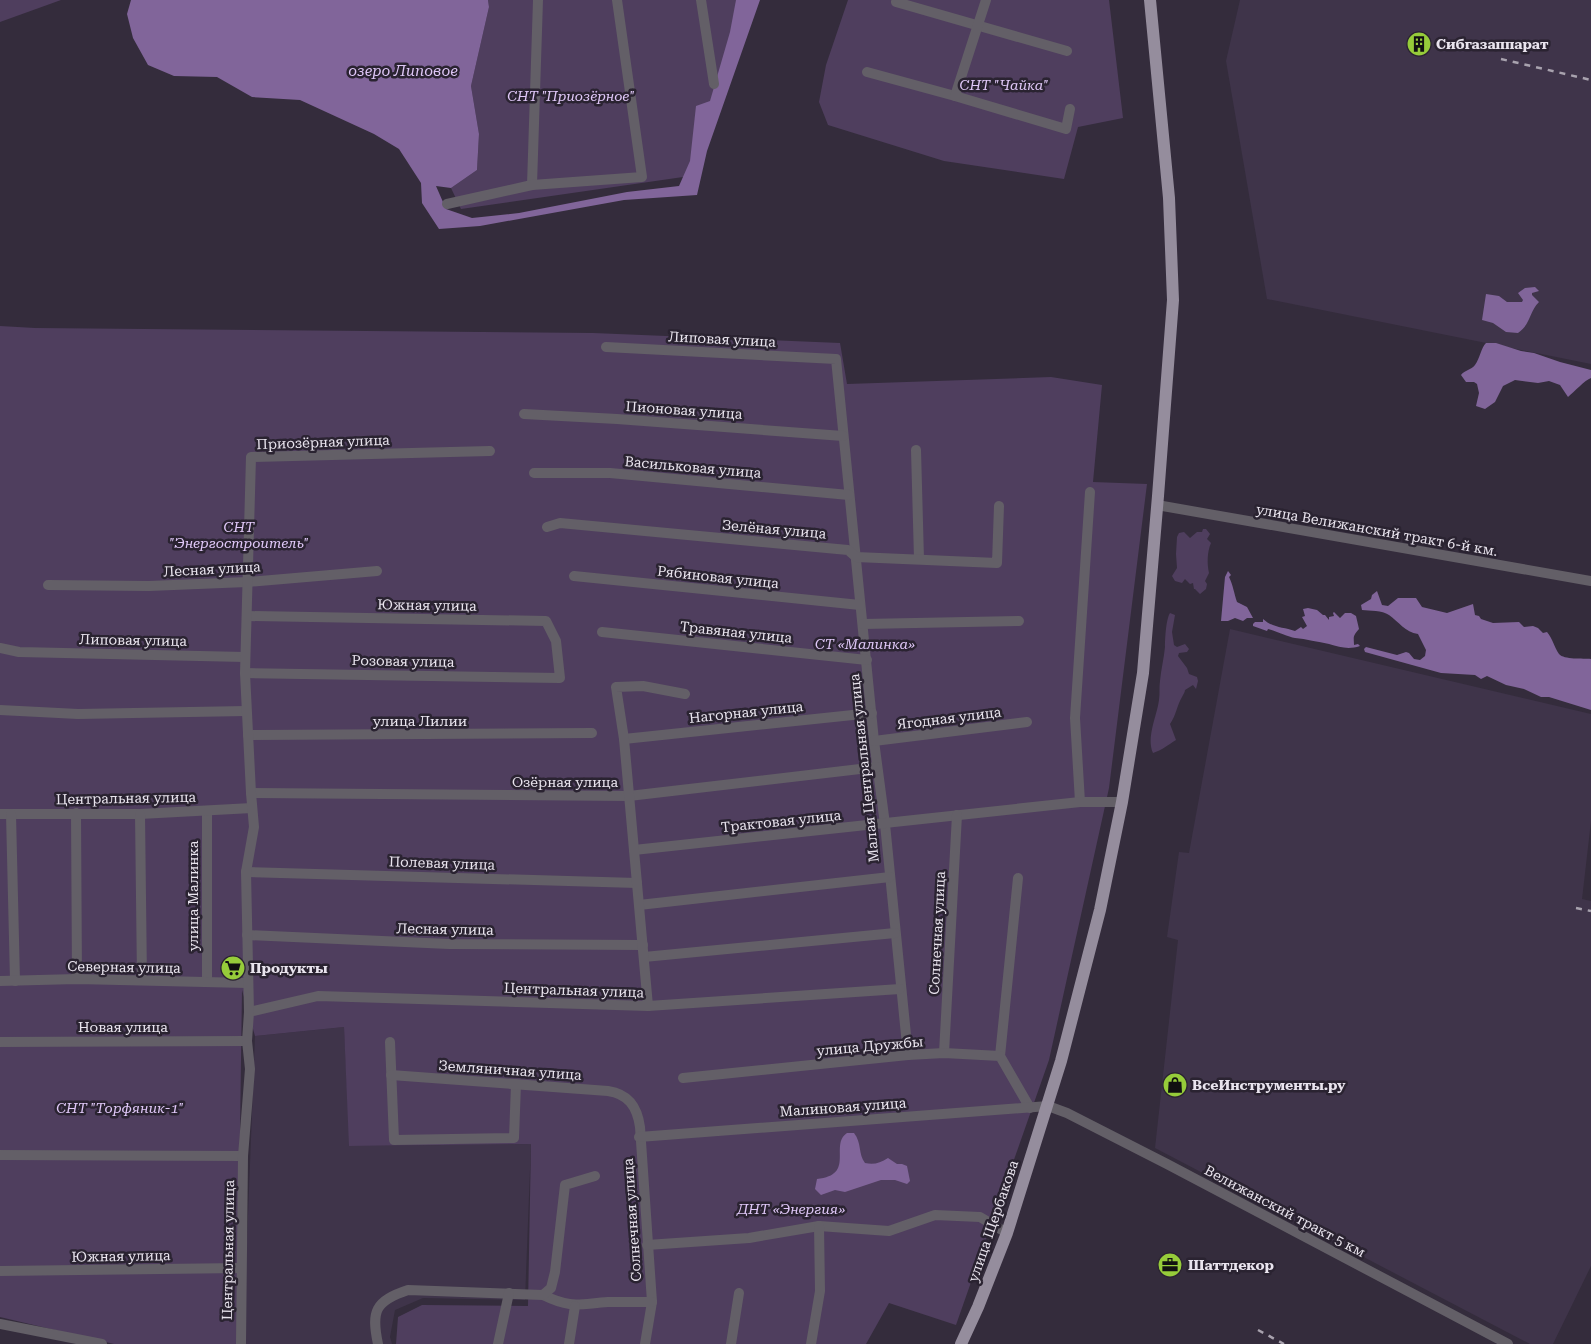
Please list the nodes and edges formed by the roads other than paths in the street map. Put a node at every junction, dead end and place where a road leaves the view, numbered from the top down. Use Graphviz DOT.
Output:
graph roads {
  1 [pos="538,0"];
  2 [pos="617,0"];
  3 [pos="701,0"];
  4 [pos="986,0"];
  5 [pos="1150,0"];
  6 [pos="896,2"];
  7 [pos="978,25"];
  8 [pos="1067,51"];
  9 [pos="867,72"];
  10 [pos="714,84"];
  11 [pos="955,96"];
  12 [pos="1070,108"];
  13 [pos="532,185"];
  14 [pos="447,204"];
  15 [pos="606,347"];
  16 [pos="836,359"];
  17 [pos="524,414"];
  18 [pos="842,436"];
  19 [pos="916,450"];
  20 [pos="490,451"];
  21 [pos="534,473"];
  22 [pos="1090,492"];
  23 [pos="849,495"];
  24 [pos="999,506"];
  25 [pos="1157,506"];
  26 [pos="547,527"];
  27 [pos="856,557"];
  28 [pos="919,559"];
  29 [pos="377,572"];
  30 [pos="574,576"];
  31 [pos="1591,581"];
  32 [pos="247,582"];
  33 [pos="48,585"];
  34 [pos="860,605"];
  35 [pos="248,616"];
  36 [pos="1018,621"];
  37 [pos="863,624"];
  38 [pos="602,632"];
  39 [pos="0,648"];
  40 [pos="245,656"];
  41 [pos="867,660"];
  42 [pos="245,673"];
  43 [pos="560,678"];
  44 [pos="686,694"];
  45 [pos="0,710"];
  46 [pos="246,711"];
  47 [pos="872,713"];
  48 [pos="1027,722"];
  49 [pos="592,734"];
  50 [pos="248,736"];
  51 [pos="624,739"];
  52 [pos="874,741"];
  53 [pos="877,767"];
  54 [pos="251,793"];
  55 [pos="629,796"];
  56 [pos="1080,802"];
  57 [pos="1122,802"];
  58 [pos="252,808"];
  59 [pos="207,810"];
  60 [pos="76,813"];
  61 [pos="5,814"];
  62 [pos="140,814"];
  63 [pos="957,815"];
  64 [pos="885,824"];
  65 [pos="634,850"];
  66 [pos="246,872"];
  67 [pos="890,876"];
  68 [pos="1018,878"];
  69 [pos="637,883"];
  70 [pos="639,905"];
  71 [pos="895,933"];
  72 [pos="247,935"];
  73 [pos="643,945"];
  74 [pos="644,957"];
  75 [pos="77,979"];
  76 [pos="142,980"];
  77 [pos="0,981"];
  78 [pos="15,981"];
  79 [pos="207,981"];
  80 [pos="247,982"];
  81 [pos="900,989"];
  82 [pos="648,1006"];
  83 [pos="249,1012"];
  84 [pos="247,1041"];
  85 [pos="0,1042"];
  86 [pos="390,1042"];
  87 [pos="944,1053"];
  88 [pos="908,1055"];
  89 [pos="1000,1056"];
  90 [pos="391,1075"];
  91 [pos="683,1078"];
  92 [pos="516,1084"];
  93 [pos="626,1097"];
  94 [pos="1048,1106"];
  95 [pos="1030,1108"];
  96 [pos="640,1136"];
  97 [pos="0,1155"];
  98 [pos="243,1156"];
  99 [pos="595,1176"];
  100 [pos="819,1226"];
  101 [pos="1007,1233"];
  102 [pos="647,1245"];
  103 [pos="242,1268"];
  104 [pos="0,1271"];
  105 [pos="509,1293"];
  106 [pos="739,1293"];
  107 [pos="543,1295"];
  108 [pos="652,1302"];
  109 [pos="575,1306"];
  110 [pos="0,1324"];
  111 [pos="102,1344"];
  112 [pos="241,1344"];
  113 [pos="378,1344"];
  114 [pos="498,1344"];
  115 [pos="569,1344"];
  116 [pos="645,1344"];
  117 [pos="731,1344"];
  118 [pos="811,1344"];
  119 [pos="961,1344"];
  120 [pos="1508,1344"];
  1 -- 13 [label="street"];
  2 -- 13 [label="street"];
  3 -- 10 [label="street"];
  4 -- 7 [label="street"];
  5 -- 25 [label="main road, улица Щербакова"];
  6 -- 7 [label="street"];
  7 -- 8 [label="street"];
  7 -- 11 [label="street"];
  9 -- 11 [label="street"];
  11 -- 12 [label="street"];
  13 -- 14 [label="street"];
  15 -- 16 [label="street, Липовая улица"];
  16 -- 18 [label="street, Малая Центральная улица"];
  17 -- 18 [label="street, Пионовая улица"];
  18 -- 23 [label="street, Малая Центральная улица"];
  19 -- 28 [label="street"];
  20 -- 32 [label="street, Приозёрная улица"];
  21 -- 23 [label="street, Васильковая улица"];
  22 -- 56 [label="street"];
  23 -- 27 [label="street, Малая Центральная улица"];
  24 -- 28 [label="street, Зелёная улица"];
  25 -- 31 [label="street, улица Велижанский тракт 6-й км."];
  25 -- 57 [label="main road, улица Щербакова"];
  26 -- 27 [label="street, Зелёная улица"];
  27 -- 28 [label="street, Зелёная улица"];
  27 -- 34 [label="street, Малая Центральная улица"];
  29 -- 32 [label="street, Лесная улица"];
  30 -- 34 [label="street, Рябиновая улица"];
  32 -- 33 [label="street, Лесная улица"];
  32 -- 35 [label="street, Центральная улица"];
  34 -- 37 [label="street, Малая Центральная улица"];
  35 -- 40 [label="street, Центральная улица"];
  35 -- 43 [label="street, Южная улица"];
  36 -- 37 [label="street"];
  37 -- 41 [label="street, Малая Центральная улица"];
  38 -- 41 [label="street, Травяная улица"];
  39 -- 40 [label="street, Липовая улица"];
  40 -- 42 [label="street, Центральная улица"];
  41 -- 47 [label="street, Малая Центральная улица"];
  42 -- 43 [label="street, Розовая улица"];
  42 -- 46 [label="street, Центральная улица"];
  44 -- 51 [label="street"];
  45 -- 46 [label="street"];
  46 -- 50 [label="street, Центральная улица"];
  47 -- 51 [label="street, Нагорная улица"];
  47 -- 52 [label="street, Малая Центральная улица"];
  48 -- 52 [label="street, Ягодная улица"];
  49 -- 50 [label="street, улица Лилии"];
  50 -- 54 [label="street, Центральная улица"];
  51 -- 55 [label="street"];
  52 -- 53 [label="street, Малая Центральная улица"];
  53 -- 55 [label="street, Озёрная улица"];
  53 -- 64 [label="street, Малая Центральная улица"];
  54 -- 55 [label="street, Озёрная улица"];
  54 -- 58 [label="street, Центральная улица"];
  55 -- 65 [label="street"];
  56 -- 57 [label="street, Трактовая улица"];
  56 -- 63 [label="street, Трактовая улица"];
  57 -- 94 [label="main road, улица Щербакова"];
  58 -- 59 [label="street, Центральная улица"];
  58 -- 66 [label="street, Центральная улица"];
  59 -- 62 [label="street, Центральная улица"];
  59 -- 79 [label="street, улица Малинка"];
  60 -- 61 [label="street, Центральная улица"];
  60 -- 62 [label="street, Центральная улица"];
  60 -- 75 [label="street"];
  61 -- 78 [label="street"];
  62 -- 76 [label="street"];
  63 -- 64 [label="street, Трактовая улица"];
  63 -- 87 [label="street, Солнечная улица"];
  64 -- 65 [label="street, Трактовая улица"];
  64 -- 67 [label="street, Малая Центральная улица"];
  65 -- 69 [label="street"];
  66 -- 69 [label="street, Полевая улица"];
  66 -- 72 [label="street, Центральная улица"];
  67 -- 70 [label="street"];
  67 -- 71 [label="street, Малая Центральная улица"];
  68 -- 89 [label="street"];
  69 -- 70 [label="street"];
  70 -- 73 [label="street"];
  71 -- 74 [label="street"];
  71 -- 81 [label="street, Малая Центральная улица"];
  72 -- 73 [label="street, Лесная улица"];
  72 -- 80 [label="street, Центральная улица"];
  73 -- 74 [label="street"];
  74 -- 82 [label="street"];
  75 -- 76 [label="street, Северная улица"];
  75 -- 78 [label="street, Северная улица"];
  76 -- 79 [label="street, Северная улица"];
  77 -- 78 [label="street, Северная улица"];
  79 -- 80 [label="street, Северная улица"];
  80 -- 83 [label="street, Центральная улица"];
  81 -- 82 [label="street, Центральная улица"];
  81 -- 88 [label="street, Малая Центральная улица"];
  82 -- 83 [label="street, Центральная улица"];
  83 -- 84 [label="street, Центральная улица"];
  84 -- 85 [label="street, Новая улица"];
  84 -- 98 [label="street, Центральная улица"];
  86 -- 90 [label="street"];
  87 -- 88 [label="street, улица Дружбы"];
  87 -- 89 [label="street, улица Дружбы"];
  88 -- 91 [label="street, улица Дружбы"];
  89 -- 95 [label="street"];
  90 -- 92 [label="street, Земляничная улица"];
  90 -- 92 [label="street"];
  92 -- 93 [label="street, Земляничная улица"];
  93 -- 96 [label="street, Солнечная улица"];
  94 -- 95 [label="street, Малиновая улица"];
  94 -- 101 [label="main road, улица Щербакова"];
  94 -- 120 [label="street, Велижанский тракт 5 км"];
  95 -- 96 [label="street, Малиновая улица"];
  96 -- 102 [label="street, Солнечная улица"];
  97 -- 98 [label="street"];
  98 -- 103 [label="street, Центральная улица"];
  99 -- 107 [label="street"];
  100 -- 101 [label="street"];
  100 -- 102 [label="street"];
  100 -- 118 [label="street"];
  101 -- 119 [label="main road, улица Щербакова"];
  102 -- 108 [label="street, Солнечная улица"];
  103 -- 104 [label="street, Южная улица"];
  103 -- 112 [label="street, Центральная улица"];
  105 -- 107 [label="street"];
  105 -- 113 [label="street"];
  105 -- 114 [label="street"];
  106 -- 117 [label="street"];
  107 -- 109 [label="street"];
  108 -- 109 [label="street"];
  108 -- 116 [label="street, Солнечная улица"];
  109 -- 115 [label="street"];
  110 -- 111 [label="street"];
}
